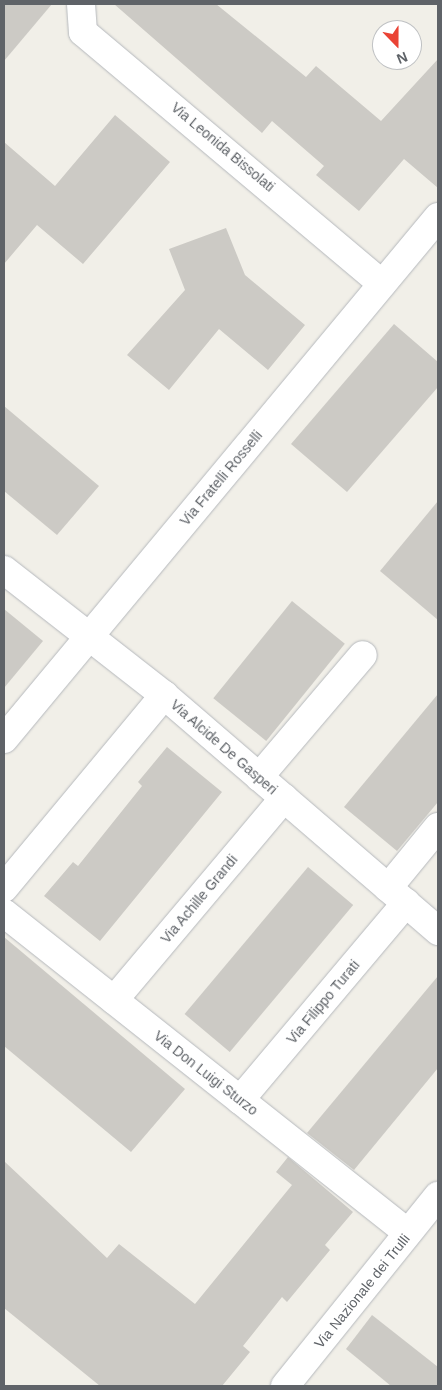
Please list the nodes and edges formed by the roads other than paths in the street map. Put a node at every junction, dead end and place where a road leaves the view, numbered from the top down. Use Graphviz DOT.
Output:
graph roads {
  1 [pos="81,4"];
  2 [pos="438,217"];
  3 [pos="382,284"];
  4 [pos="4,570"];
  5 [pos="88,637"];
  6 [pos="363,655"];
  7 [pos="164,695"];
  8 [pos="4,739"];
  9 [pos="259,777"];
  10 [pos="284,798"];
  11 [pos="438,827"];
  12 [pos="4,888"];
  13 [pos="397,896"];
  14 [pos="4,913"];
  15 [pos="438,931"];
  16 [pos="114,1000"];
  17 [pos="240,1100"];
  18 [pos="438,1196"];
  19 [pos="408,1233"];
  20 [pos="285,1386"];
  1 -- 3 [label="street, Via Leonida Bissolati"];
  2 -- 3 [label="street, Via Fratelli Rosselli"];
  3 -- 5 [label="street, Via Fratelli Rosselli"];
  4 -- 5 [label="street, Via Alcide De Gasperi"];
  5 -- 7 [label="street, Via Alcide De Gasperi"];
  5 -- 8 [label="street, Via Fratelli Rosselli"];
  6 -- 9 [label="street"];
  7 -- 9 [label="street, Via Alcide De Gasperi"];
  7 -- 12 [label="street"];
  9 -- 10 [label="street, Via Alcide De Gasperi"];
  10 -- 13 [label="street, Via Alcide De Gasperi"];
  10 -- 16 [label="street, Via Achille Grandi"];
  11 -- 13 [label="street, Via Filippo Turati"];
  13 -- 15 [label="street, Via Alcide De Gasperi"];
  13 -- 17 [label="street, Via Filippo Turati"];
  14 -- 16 [label="street, Via Don Luigi Sturzo"];
  16 -- 17 [label="street, Via Don Luigi Sturzo"];
  17 -- 19 [label="street, Via Don Luigi Sturzo"];
  18 -- 19 [label="street, Via Nazionale dei Trulli"];
  19 -- 20 [label="street, Via Nazionale dei Trulli"];
}
